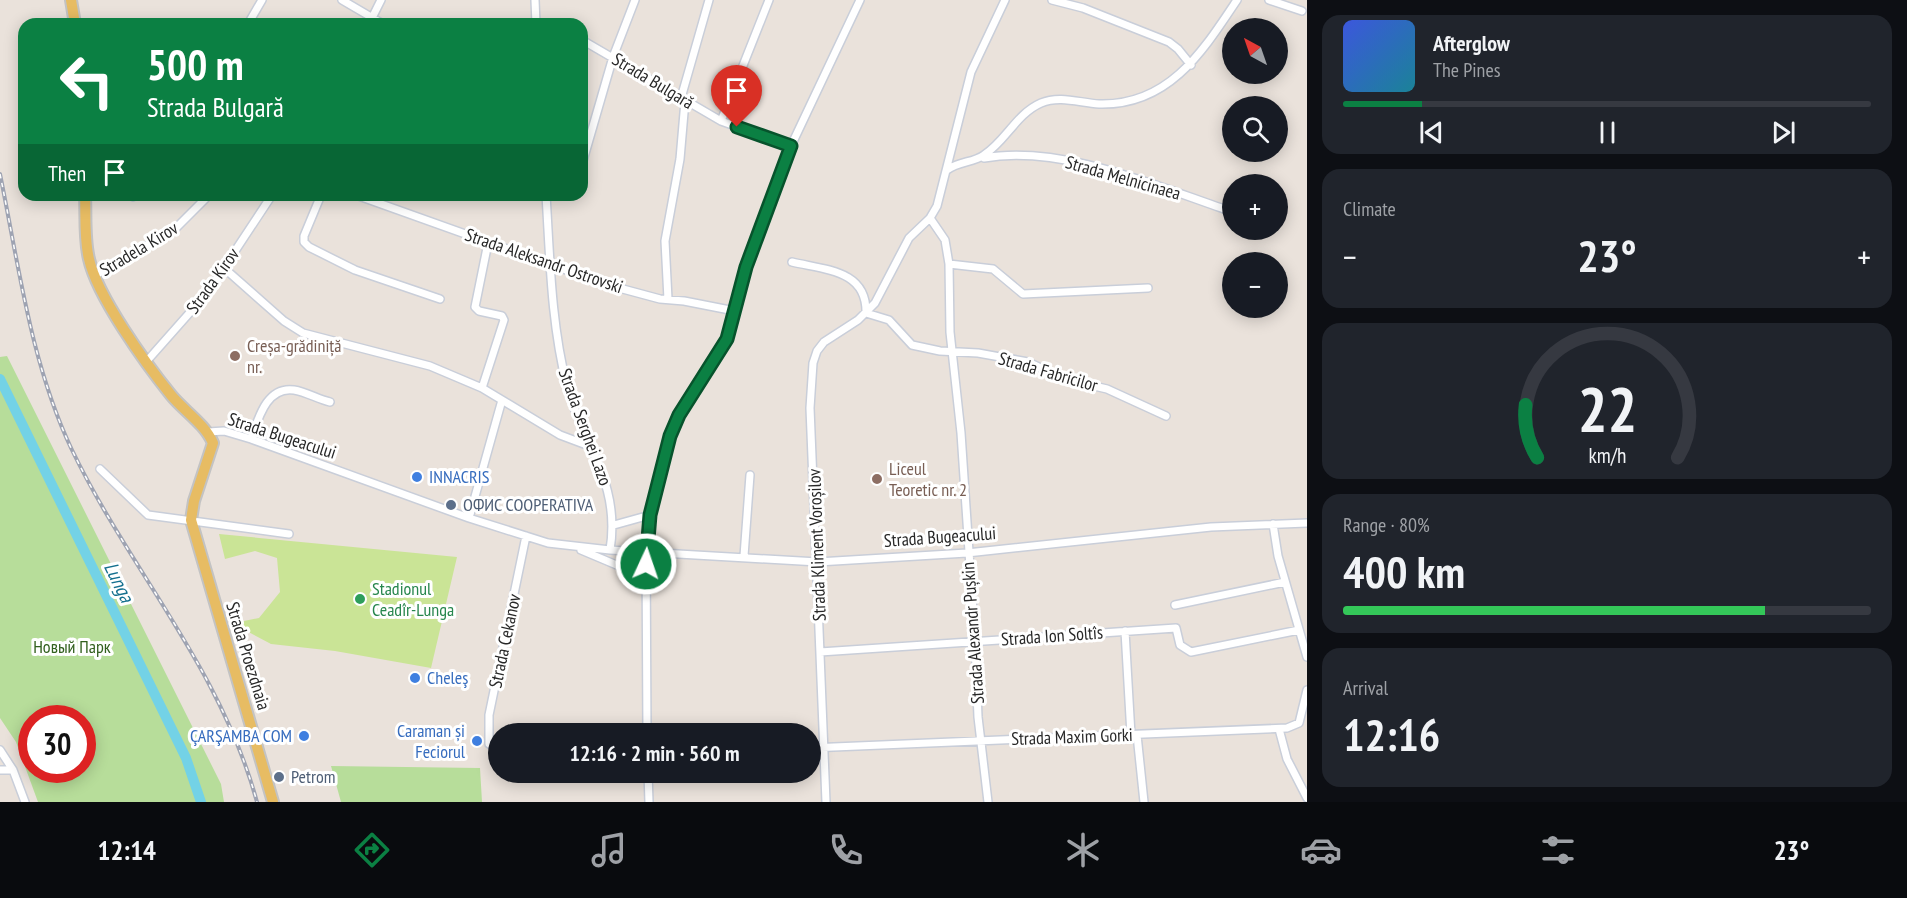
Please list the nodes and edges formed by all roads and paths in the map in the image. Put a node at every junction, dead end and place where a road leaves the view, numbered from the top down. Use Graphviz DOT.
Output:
graph roads {
  1 [pos="72,0"];
  2 [pos="262,0"];
  3 [pos="342,0"];
  4 [pos="381,0"];
  5 [pos="535,0"];
  6 [pos="635,0"];
  7 [pos="709,0"];
  8 [pos="769,0"];
  9 [pos="860,0"];
  10 [pos="1005,0"];
  11 [pos="1052,0"];
  12 [pos="1238,0"];
  13 [pos="1269,0"];
  14 [pos="1302,11"];
  15 [pos="74,18"];
  16 [pos="252,18"];
  17 [pos="366,18"];
  18 [pos="372,18"];
  19 [pos="537,18"];
  20 [pos="588,43"];
  21 [pos="613,57"];
  22 [pos="1191,65"];
  23 [pos="683,99"];
  24 [pos="721,121"];
  25 [pos="588,143"];
  26 [pos="791,146"];
  27 [pos="975,159"];
  28 [pos="947,170"];
  29 [pos="85,201"];
  30 [pos="203,201"];
  31 [pos="269,201"];
  32 [pos="319,201"];
  33 [pos="372,201"];
  34 [pos="546,201"];
  35 [pos="1222,208"];
  36 [pos="930,218"];
  37 [pos="488,243"];
  38 [pos="792,262"];
  39 [pos="550,264"];
  40 [pos="949,264"];
  41 [pos="224,268"];
  42 [pos="94,276"];
  43 [pos="1148,288"];
  44 [pos="440,299"];
  45 [pos="668,299"];
  46 [pos="735,312"];
  47 [pos="866,313"];
  48 [pos="953,352"];
  49 [pos="146,362"];
  50 [pos="482,388"];
  51 [pos="502,400"];
  52 [pos="330,402"];
  53 [pos="1166,416"];
  54 [pos="208,432"];
  55 [pos="250,439"];
  56 [pos="592,447"];
  57 [pos="100,469"];
  58 [pos="750,475"];
  59 [pos="650,515"];
  60 [pos="469,518"];
  61 [pos="191,520"];
  62 [pos="1307,523"];
  63 [pos="1273,524"];
  64 [pos="614,525"];
  65 [pos="288,534"];
  66 [pos="526,536"];
  67 [pos="575,547"];
  68 [pos="610,550"];
  69 [pos="646,551"];
  70 [pos="968,553"];
  71 [pos="744,556"];
  72 [pos="818,562"];
  73 [pos="645,577"];
  74 [pos="1285,582"];
  75 [pos="1174,605"];
  76 [pos="1299,630"];
  77 [pos="1125,631"];
  78 [pos="975,642"];
  79 [pos="820,652"];
  80 [pos="1307,657"];
  81 [pos="1307,690"];
  82 [pos="490,723"];
  83 [pos="647,723"];
  84 [pos="1279,729"];
  85 [pos="1134,735"];
  86 [pos="982,741"];
  87 [pos="821,748"];
  88 [pos="825,748"];
  89 [pos="0,750"];
  90 [pos="0,770"];
  91 [pos="14,770"];
  92 [pos="648,783"];
  93 [pos="1307,798"];
  94 [pos="25,802"];
  95 [pos="273,802"];
  96 [pos="649,802"];
  97 [pos="826,802"];
  98 [pos="988,802"];
  99 [pos="1144,802"];
  1 -- 15 [label="main road"];
  2 -- 16 [label="street"];
  3 -- 17 [label="street"];
  4 -- 18 [label="street"];
  5 -- 19 [label="street"];
  6 -- 21 [label="street"];
  7 -- 23 [label="street"];
  8 -- 24 [label="street"];
  9 -- 26 [label="street"];
  10 -- 28 [label="street, Strada Kliment Voroșilov"];
  11 -- 22 [label="street"];
  12 -- 22 [label="street"];
  13 -- 14 [label="street"];
  20 -- 21 [label="street, Strada Bulgară"];
  21 -- 23 [label="street, Strada Bulgară"];
  21 -- 25 [label="street"];
  22 -- 27 [label="street"];
  23 -- 24 [label="street, Strada Bulgară"];
  23 -- 45 [label="street"];
  24 -- 26 [label="street, Strada Bulgară"];
  26 -- 46 [label="street"];
  27 -- 28 [label="street"];
  27 -- 35 [label="street, Strada Melnicinaea"];
  28 -- 36 [label="street, Strada Kliment Voroșilov"];
  29 -- 42 [label="main road, Strada Bugeacului"];
  30 -- 42 [label="street, Stradela Kirov"];
  31 -- 41 [label="street, Strada Kirov"];
  32 -- 44 [label="street"];
  33 -- 37 [label="street, Strada Aleksandr Ostrovski"];
  34 -- 39 [label="street, Strada Serghei Lazo"];
  36 -- 40 [label="street, Strada Alexandr Pușkin"];
  36 -- 47 [label="street, Strada Kliment Voroșilov"];
  37 -- 39 [label="street, Strada Aleksandr Ostrovski"];
  37 -- 50 [label="street"];
  38 -- 47 [label="street"];
  39 -- 45 [label="street, Strada Aleksandr Ostrovski"];
  39 -- 56 [label="street, Strada Serghei Lazo"];
  40 -- 43 [label="street"];
  40 -- 48 [label="street, Strada Alexandr Pușkin"];
  41 -- 49 [label="street, Strada Kirov"];
  41 -- 50 [label="street"];
  42 -- 49 [label="main road, Strada Bugeacului"];
  45 -- 46 [label="street, Strada Aleksandr Ostrovski"];
  46 -- 59 [label="street"];
  47 -- 48 [label="street, Strada Fabricilor"];
  47 -- 72 [label="street, Strada Kliment Voroșilov"];
  48 -- 53 [label="street, Strada Fabricilor"];
  48 -- 70 [label="street, Strada Alexandr Pușkin"];
  49 -- 54 [label="main road, Strada Bugeacului"];
  50 -- 51 [label="street"];
  51 -- 56 [label="street"];
  51 -- 60 [label="street"];
  52 -- 55 [label="street"];
  54 -- 55 [label="street, Strada Bugeacului"];
  54 -- 61 [label="main road, Strada Proezdnaia"];
  55 -- 60 [label="street, Strada Bugeacului"];
  56 -- 64 [label="street, Strada Serghei Lazo"];
  57 -- 61 [label="street"];
  58 -- 71 [label="street"];
  59 -- 64 [label="street"];
  59 -- 69 [label="street"];
  60 -- 66 [label="street, Strada Bugeacului"];
  61 -- 65 [label="street"];
  61 -- 95 [label="main road, Strada Proezdnaia"];
  62 -- 63 [label="street, Strada Bugeacului"];
  63 -- 70 [label="street, Strada Bugeacului"];
  63 -- 74 [label="street"];
  64 -- 68 [label="street, Strada Serghei Lazo"];
  66 -- 67 [label="street, Strada Bugeacului"];
  66 -- 82 [label="street, Strada Cekanov"];
  67 -- 68 [label="street, Strada Bugeacului"];
  67 -- 73 [label="street, Strada Bugeacului"];
  68 -- 69 [label="street, Strada Bugeacului"];
  69 -- 71 [label="street, Strada Bugeacului"];
  69 -- 73 [label="street"];
  70 -- 72 [label="street, Strada Bugeacului"];
  70 -- 78 [label="street, Strada Alexandr Pușkin"];
  71 -- 72 [label="street, Strada Bugeacului"];
  72 -- 79 [label="street, Strada Kliment Voroșilov"];
  73 -- 83 [label="street"];
  74 -- 75 [label="street"];
  74 -- 76 [label="street"];
  76 -- 77 [label="street, Strada Ion Soltîs"];
  76 -- 80 [label="street"];
  77 -- 78 [label="street, Strada Ion Soltîs"];
  77 -- 85 [label="street"];
  78 -- 79 [label="street, Strada Ion Soltîs"];
  78 -- 86 [label="street, Strada Alexandr Pușkin"];
  79 -- 88 [label="street, Strada Kliment Voroșilov"];
  81 -- 84 [label="street"];
  84 -- 85 [label="street, Strada Maxim Gorki"];
  84 -- 93 [label="street"];
  85 -- 86 [label="street, Strada Maxim Gorki"];
  85 -- 99 [label="street"];
  86 -- 88 [label="street, Strada Maxim Gorki"];
  86 -- 98 [label="street, Strada Alexandr Pușkin"];
  87 -- 88 [label="street, Strada Maxim Gorki"];
  88 -- 97 [label="street, Strada Kliment Voroșilov"];
  89 -- 91 [label="street"];
  90 -- 91 [label="street"];
  91 -- 94 [label="street"];
  92 -- 96 [label="street"];
}
